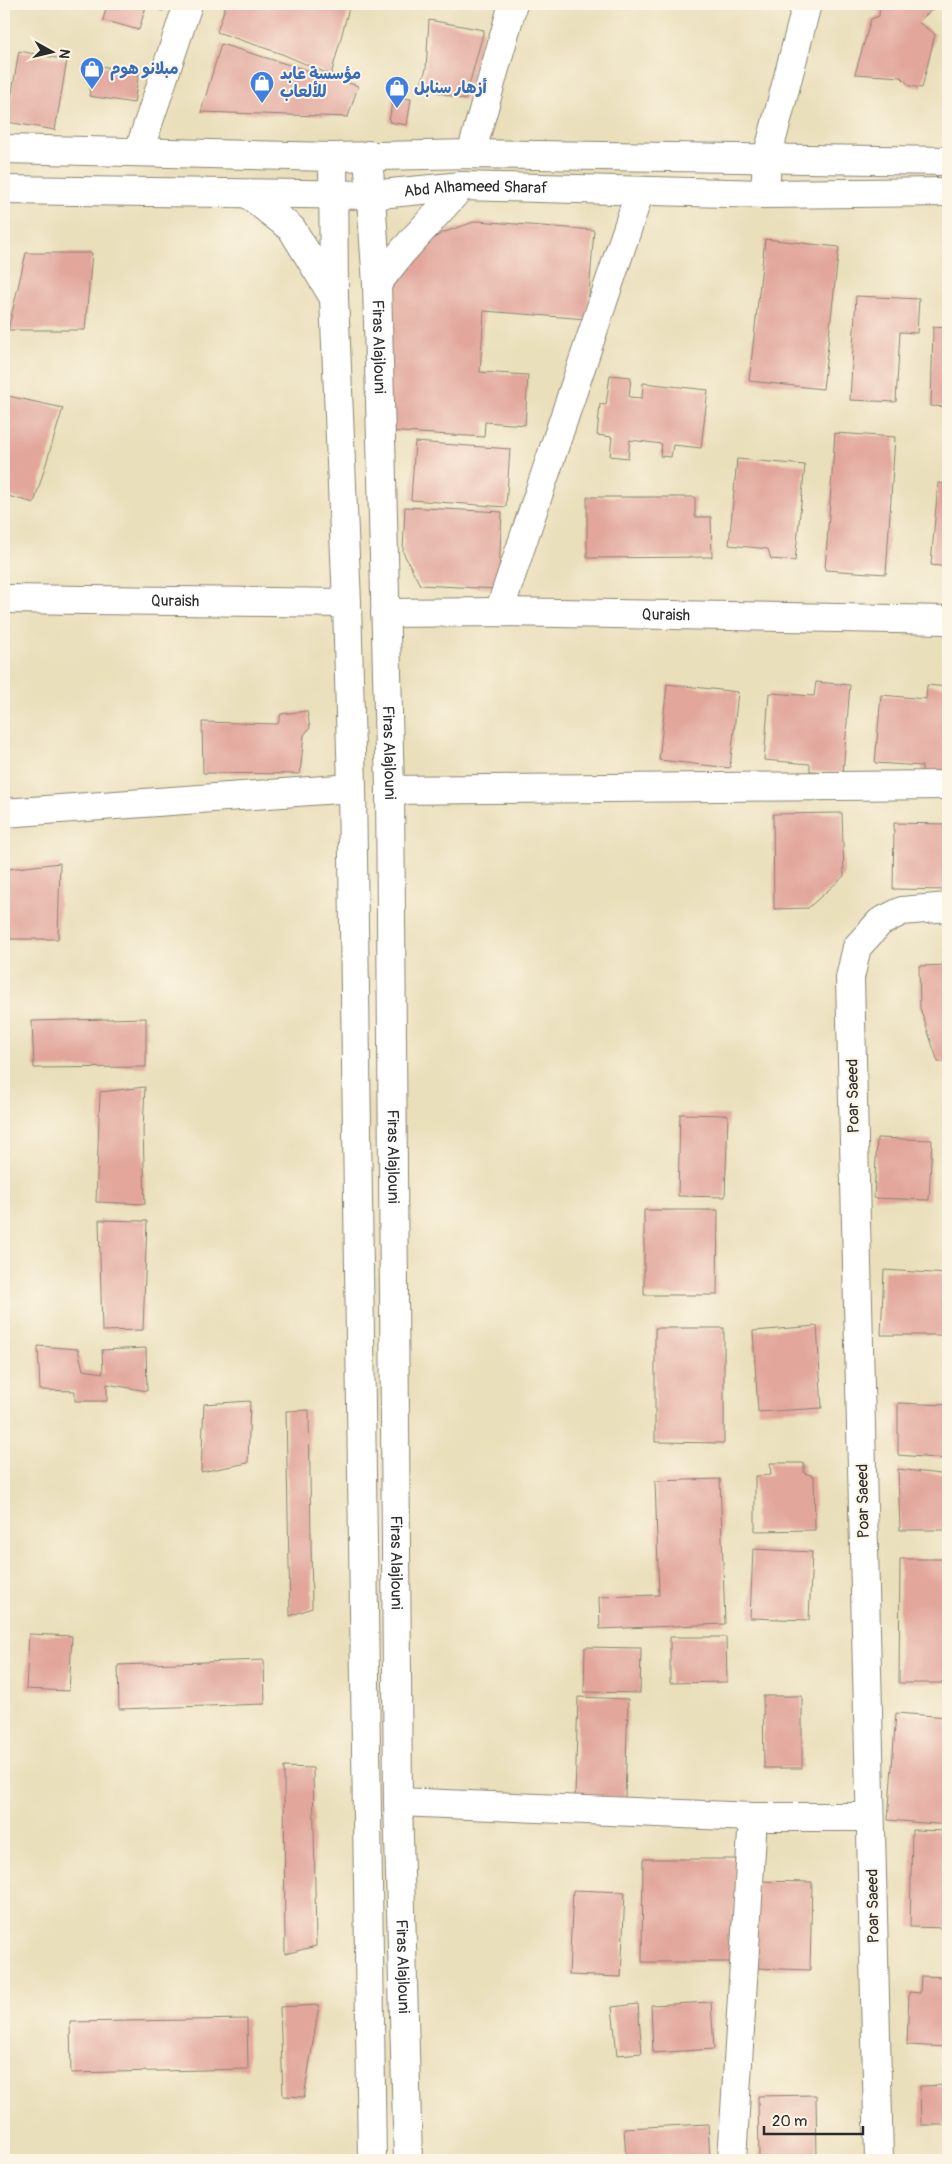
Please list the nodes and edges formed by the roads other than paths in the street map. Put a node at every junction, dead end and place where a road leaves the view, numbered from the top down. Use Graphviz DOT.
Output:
graph roads {
  1 [pos="188,4"];
  2 [pos="513,4"];
  3 [pos="807,4"];
  4 [pos="4,149"];
  5 [pos="139,151"];
  6 [pos="472,154"];
  7 [pos="368,155"];
  8 [pos="334,157"];
  9 [pos="767,158"];
  10 [pos="948,161"];
  11 [pos="462,186"];
  12 [pos="4,190"];
  13 [pos="640,191"];
  14 [pos="948,192"];
  15 [pos="248,194"];
  16 [pos="334,194"];
  17 [pos="765,194"];
  18 [pos="370,195"];
  19 [pos="377,284"];
  20 [pos="334,298"];
  21 [pos="4,599"];
  22 [pos="348,603"];
  23 [pos="499,612"];
  24 [pos="385,613"];
  25 [pos="948,620"];
  26 [pos="948,785"];
  27 [pos="352,788"];
  28 [pos="390,790"];
  29 [pos="4,813"];
  30 [pos="948,907"];
  31 [pos="398,1802"];
  32 [pos="753,1816"];
  33 [pos="870,1817"];
  34 [pos="372,2160"];
  35 [pos="408,2160"];
  36 [pos="732,2160"];
  37 [pos="878,2160"];
  1 -- 5 [label="main road"];
  2 -- 6 [label="main road"];
  3 -- 9 [label="main road"];
  4 -- 5 [label="main road, Abd Alhameed Sharaf"];
  5 -- 8 [label="main road, Abd Alhameed Sharaf"];
  6 -- 7 [label="main road, Abd Alhameed Sharaf"];
  6 -- 9 [label="main road, Abd Alhameed Sharaf"];
  7 -- 8 [label="main road, Abd Alhameed Sharaf"];
  7 -- 18 [label="main road, Firas Alajlouni"];
  8 -- 16 [label="main road, Firas Alajlouni"];
  9 -- 10 [label="main road, Abd Alhameed Sharaf"];
  9 -- 17 [label="main road"];
  11 -- 13 [label="main road, Abd Alhameed Sharaf"];
  11 -- 18 [label="main road, Abd Alhameed Sharaf"];
  11 -- 19 [label="main road"];
  12 -- 15 [label="main road, Abd Alhameed Sharaf"];
  13 -- 17 [label="main road, Abd Alhameed Sharaf"];
  13 -- 23 [label="main road"];
  14 -- 17 [label="main road, Abd Alhameed Sharaf"];
  15 -- 16 [label="main road, Abd Alhameed Sharaf"];
  15 -- 20 [label="main road"];
  16 -- 18 [label="main road, Abd Alhameed Sharaf"];
  16 -- 20 [label="main road, Firas Alajlouni"];
  18 -- 19 [label="main road, Firas Alajlouni"];
  19 -- 24 [label="main road, Firas Alajlouni"];
  20 -- 22 [label="main road, Firas Alajlouni"];
  21 -- 22 [label="main road, Quraish"];
  22 -- 27 [label="main road, Firas Alajlouni"];
  23 -- 24 [label="main road, Quraish"];
  23 -- 25 [label="main road, Quraish"];
  24 -- 28 [label="main road, Firas Alajlouni"];
  26 -- 28 [label="main road"];
  27 -- 29 [label="main road"];
  27 -- 34 [label="main road, Firas Alajlouni"];
  28 -- 31 [label="main road, Firas Alajlouni"];
  30 -- 33 [label="main road, Poar Saeed"];
  31 -- 32 [label="main road"];
  31 -- 35 [label="main road, Firas Alajlouni"];
  32 -- 33 [label="main road"];
  32 -- 36 [label="main road"];
  33 -- 37 [label="main road, Poar Saeed"];
}
